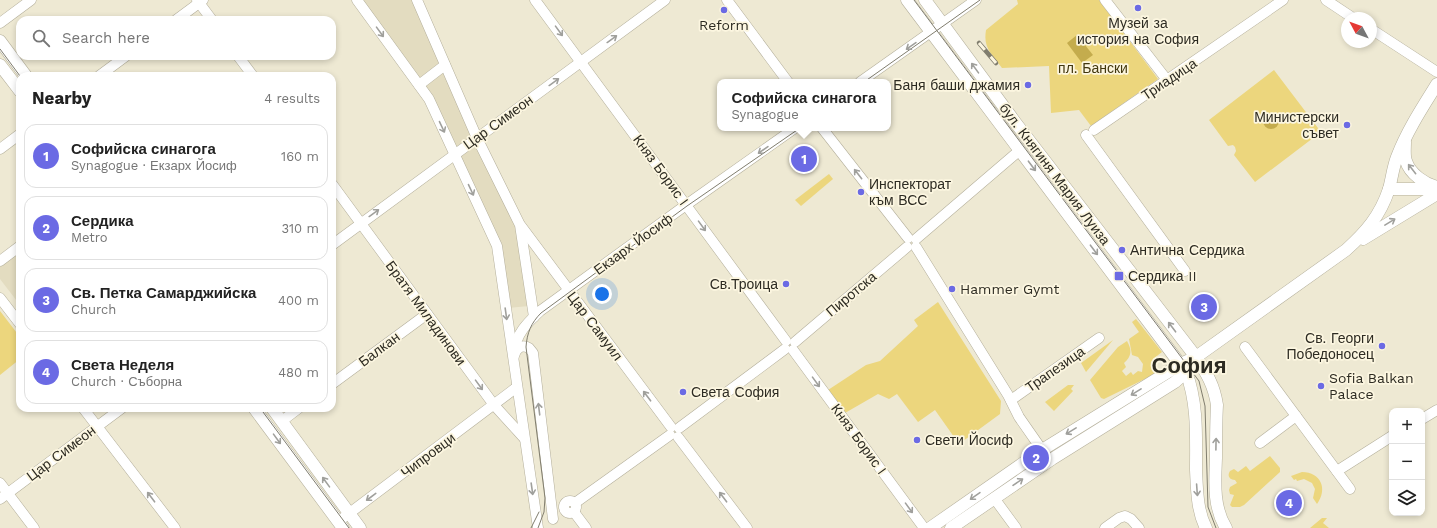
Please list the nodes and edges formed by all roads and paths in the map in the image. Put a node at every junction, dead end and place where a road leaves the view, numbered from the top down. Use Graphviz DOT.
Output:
graph roads {
  1 [pos="31,0"];
  2 [pos="357,0"];
  3 [pos="417,0"];
  4 [pos="535,0"];
  5 [pos="665,0"];
  6 [pos="727,0"];
  7 [pos="907,0"];
  8 [pos="925,0"];
  9 [pos="976,0"];
  10 [pos="1105,0"];
  11 [pos="1283,0"];
  12 [pos="1326,0"];
  13 [pos="200,1"];
  14 [pos="1344,12"];
  15 [pos="181,16"];
  16 [pos="209,16"];
  17 [pos="0,23"];
  18 [pos="943,24"];
  19 [pos="931,32"];
  20 [pos="1377,33"];
  21 [pos="0,41"];
  22 [pos="121,60"];
  23 [pos="241,60"];
  24 [pos="581,62"];
  25 [pos="0,65"];
  26 [pos="445,65"];
  27 [pos="23,72"];
  28 [pos="104,72"];
  29 [pos="250,72"];
  30 [pos="1437,72"];
  31 [pos="786,79"];
  32 [pos="864,79"];
  33 [pos="1167,80"];
  34 [pos="1437,84"];
  35 [pos="419,85"];
  36 [pos="16,86"];
  37 [pos="792,131"];
  38 [pos="824,131"];
  39 [pos="16,137"];
  40 [pos="477,138"];
  41 [pos="1405,140"];
  42 [pos="0,149"];
  43 [pos="1020,150"];
  44 [pos="455,154"];
  45 [pos="1437,188"];
  46 [pos="1388,189"];
  47 [pos="336,190"];
  48 [pos="1437,194"];
  49 [pos="686,205"];
  50 [pos="360,224"];
  51 [pos="520,225"];
  52 [pos="336,242"];
  53 [pos="912,243"];
  54 [pos="16,249"];
  55 [pos="1346,250"];
  56 [pos="0,261"];
  57 [pos="1185,271"];
  58 [pos="569,291"];
  59 [pos="0,298"];
  60 [pos="427,314"];
  61 [pos="534,317"];
  62 [pos="16,319"];
  63 [pos="1099,338"];
  64 [pos="790,345"];
  65 [pos="1245,347"];
  66 [pos="513,358"];
  67 [pos="1196,358"];
  68 [pos="1183,368"];
  69 [pos="336,381"];
  70 [pos="517,387"];
  71 [pos="1011,400"];
  72 [pos="494,405"];
  73 [pos="1437,411"];
  74 [pos="86,412"];
  75 [pos="116,412"];
  76 [pos="257,412"];
  77 [pos="275,412"];
  78 [pos="294,412"];
  79 [pos="1296,416"];
  80 [pos="1425,417"];
  81 [pos="282,421"];
  82 [pos="97,426"];
  83 [pos="674,432"];
  84 [pos="524,438"];
  85 [pos="1389,438"];
  86 [pos="1260,443"];
  87 [pos="1042,450"];
  88 [pos="1337,471"];
  89 [pos="0,483"];
  90 [pos="1350,489"];
  91 [pos="4,496"];
  92 [pos="994,498"];
  93 [pos="571,508"];
  94 [pos="349,514"];
  95 [pos="553,519"];
  96 [pos="340,525"];
  97 [pos="34,528"];
  98 [pos="175,528"];
  99 [pos="360,528"];
  100 [pos="539,528"];
  101 [pos="586,528"];
  102 [pos="747,528"];
  103 [pos="924,528"];
  104 [pos="930,528"];
  105 [pos="951,528"];
  106 [pos="1016,528"];
  107 [pos="1105,528"];
  108 [pos="1139,528"];
  109 [pos="1206,528"];
  110 [pos="1226,528"];
  1 -- 17 [label="street"];
  2 -- 35 [label="street, one-way"];
  3 -- 26 [label="street"];
  4 -- 24 [label="street, Княз Борис I, one-way"];
  24 -- 5 [label="street, Цар Симеон, one-way"];
  6 -- 31 [label="street"];
  7 -- 19 [label="main road, бул. Княгиня Мария Луиза"];
  8 -- 18 [label="main road, бул. Княгиня Мария Луиза"];
  9 -- 18 [label="street"];
  10 -- 33 [label="street"];
  11 -- 33 [label="street, Триадица"];
  12 -- 14 [label="street"];
  13 -- 15 [label="street"];
  13 -- 16 [label="street"];
  18 -- 19 [label="street"];
  67 -- 18 [label="main road, бул. Княгиня Мария Луиза, one-way"];
  19 -- 32 [label="street, one-way"];
  19 -- 43 [label="main road, бул. Княгиня Мария Луиза"];
  20 -- 30 [label="street"];
  21 -- 27 [label="main road"];
  22 -- 28 [label="street"];
  23 -- 29 [label="street"];
  40 -- 24 [label="street, Цар Симеон, one-way"];
  24 -- 49 [label="street, Княз Борис I"];
  25 -- 36 [label="main road"];
  26 -- 35 [label="street"];
  26 -- 40 [label="street"];
  33 -- 57 [label="street, Триадица"];
  34 -- 41 [label="main road"];
  35 -- 44 [label="street, one-way"];
  37 -- 49 [label="street, Екзарх Йосиф, one-way"];
  53 -- 38 [label="street, one-way"];
  39 -- 42 [label="street"];
  40 -- 44 [label="street, Цар Симеон"];
  40 -- 51 [label="street"];
  45 -- 41 [label="main road, one-way"];
  41 -- 46 [label="main road"];
  43 -- 53 [label="street, Пиротска"];
  43 -- 68 [label="main road, бул. Княгиня Мария Луиза, one-way"];
  50 -- 44 [label="street, Цар Симеон, one-way"];
  44 -- 66 [label="street, one-way"];
  45 -- 46 [label="main road"];
  46 -- 55 [label="main road"];
  47 -- 50 [label="street, Братя Миладинови"];
  55 -- 48 [label="main road, one-way"];
  49 -- 58 [label="street, Екзарх Йосиф"];
  49 -- 64 [label="street, Княз Борис I, one-way"];
  50 -- 52 [label="street, Цар Симеон"];
  50 -- 60 [label="street, Братя Миладинови"];
  51 -- 58 [label="street, Цар Самуил"];
  51 -- 61 [label="street"];
  53 -- 64 [label="street, Пиротска"];
  53 -- 71 [label="street"];
  54 -- 56 [label="street"];
  55 -- 67 [label="main road"];
  58 -- 61 [label="street, Екзарх Йосиф"];
  83 -- 58 [label="street, Цар Самуил, one-way"];
  59 -- 62 [label="street"];
  60 -- 69 [label="street, Балкан"];
  60 -- 72 [label="street, Братя Миладинови, one-way"];
  61 -- 66 [label="street, Екзарх Йосиф"];
  63 -- 71 [label="street, Трапезица"];
  64 -- 83 [label="street, Пиротска"];
  64 -- 103 [label="street, Княз Борис I, one-way"];
  65 -- 79 [label="street"];
  66 -- 70 [label="street"];
  95 -- 66 [label="street, one-way"];
  67 -- 68 [label="main road"];
  110 -- 67 [label="main road, бул. Княгиня Мария Луиза, one-way"];
  68 -- 87 [label="main road, one-way"];
  92 -- 68 [label="main road, one-way"];
  68 -- 109 [label="main road, бул. Княгиня Мария Луиза, one-way"];
  70 -- 72 [label="street, Чипровци"];
  70 -- 84 [label="street"];
  71 -- 87 [label="street"];
  72 -- 84 [label="street, Братя Миладинови"];
  72 -- 94 [label="street, Чипровци, one-way"];
  73 -- 80 [label="street"];
  74 -- 82 [label="street"];
  75 -- 82 [label="street, Цар Симеон"];
  76 -- 96 [label="main road, one-way"];
  77 -- 81 [label="main road"];
  78 -- 81 [label="street"];
  79 -- 86 [label="street"];
  79 -- 88 [label="street"];
  94 -- 81 [label="main road, one-way"];
  82 -- 91 [label="street, Цар Симеон"];
  98 -- 82 [label="street, one-way"];
  83 -- 93 [label="street, Пиротска"];
  102 -- 83 [label="street, Цар Самуил, one-way"];
  84 -- 100 [label="street, one-way"];
  85 -- 88 [label="street"];
  87 -- 104 [label="main road, one-way"];
  88 -- 90 [label="street"];
  89 -- 91 [label="street"];
  91 -- 97 [label="street"];
  92 -- 105 [label="main road"];
  92 -- 106 [label="street"];
  93 -- 95 [label="street, Пиротска"];
  93 -- 101 [label="street"];
  94 -- 96 [label="street, Чипровци"];
  94 -- 99 [label="main road"];
  95 -- 100 [label="street, Пиротска"];
  107 -- 108 [label="street"];
}
